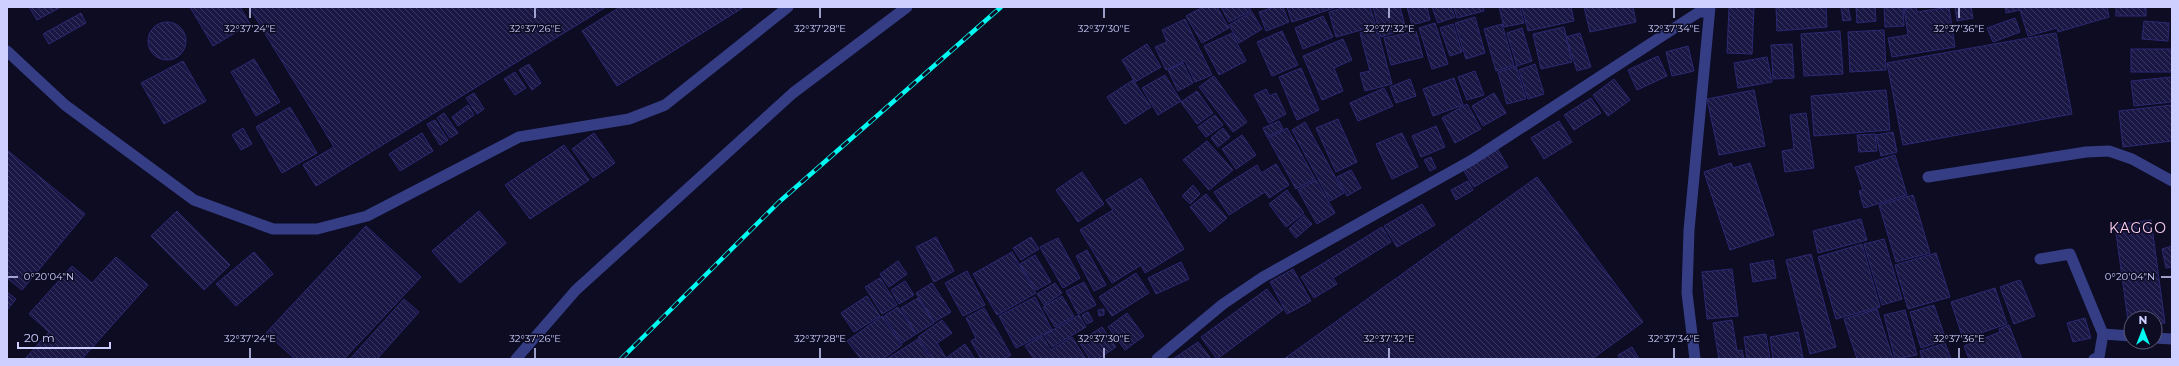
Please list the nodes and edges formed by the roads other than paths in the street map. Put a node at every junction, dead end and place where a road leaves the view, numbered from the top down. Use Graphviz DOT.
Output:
graph roads {
  1 [pos="788,7"];
  2 [pos="907,7"];
  3 [pos="1709,9"];
  4 [pos="7,51"];
  5 [pos="1928,177"];
  6 [pos="2172,181"];
  7 [pos="2040,259"];
  8 [pos="2103,334"];
  9 [pos="2123,335"];
  10 [pos="516,359"];
  11 [pos="1157,359"];
  12 [pos="1695,359"];
  13 [pos="2094,359"];
  1 -- 4 [label="street"];
  2 -- 10 [label="street"];
  3 -- 11 [label="street"];
  3 -- 12 [label="street"];
  5 -- 6 [label="street"];
  7 -- 8 [label="street"];
  8 -- 9 [label="street"];
  8 -- 13 [label="street"];
}
